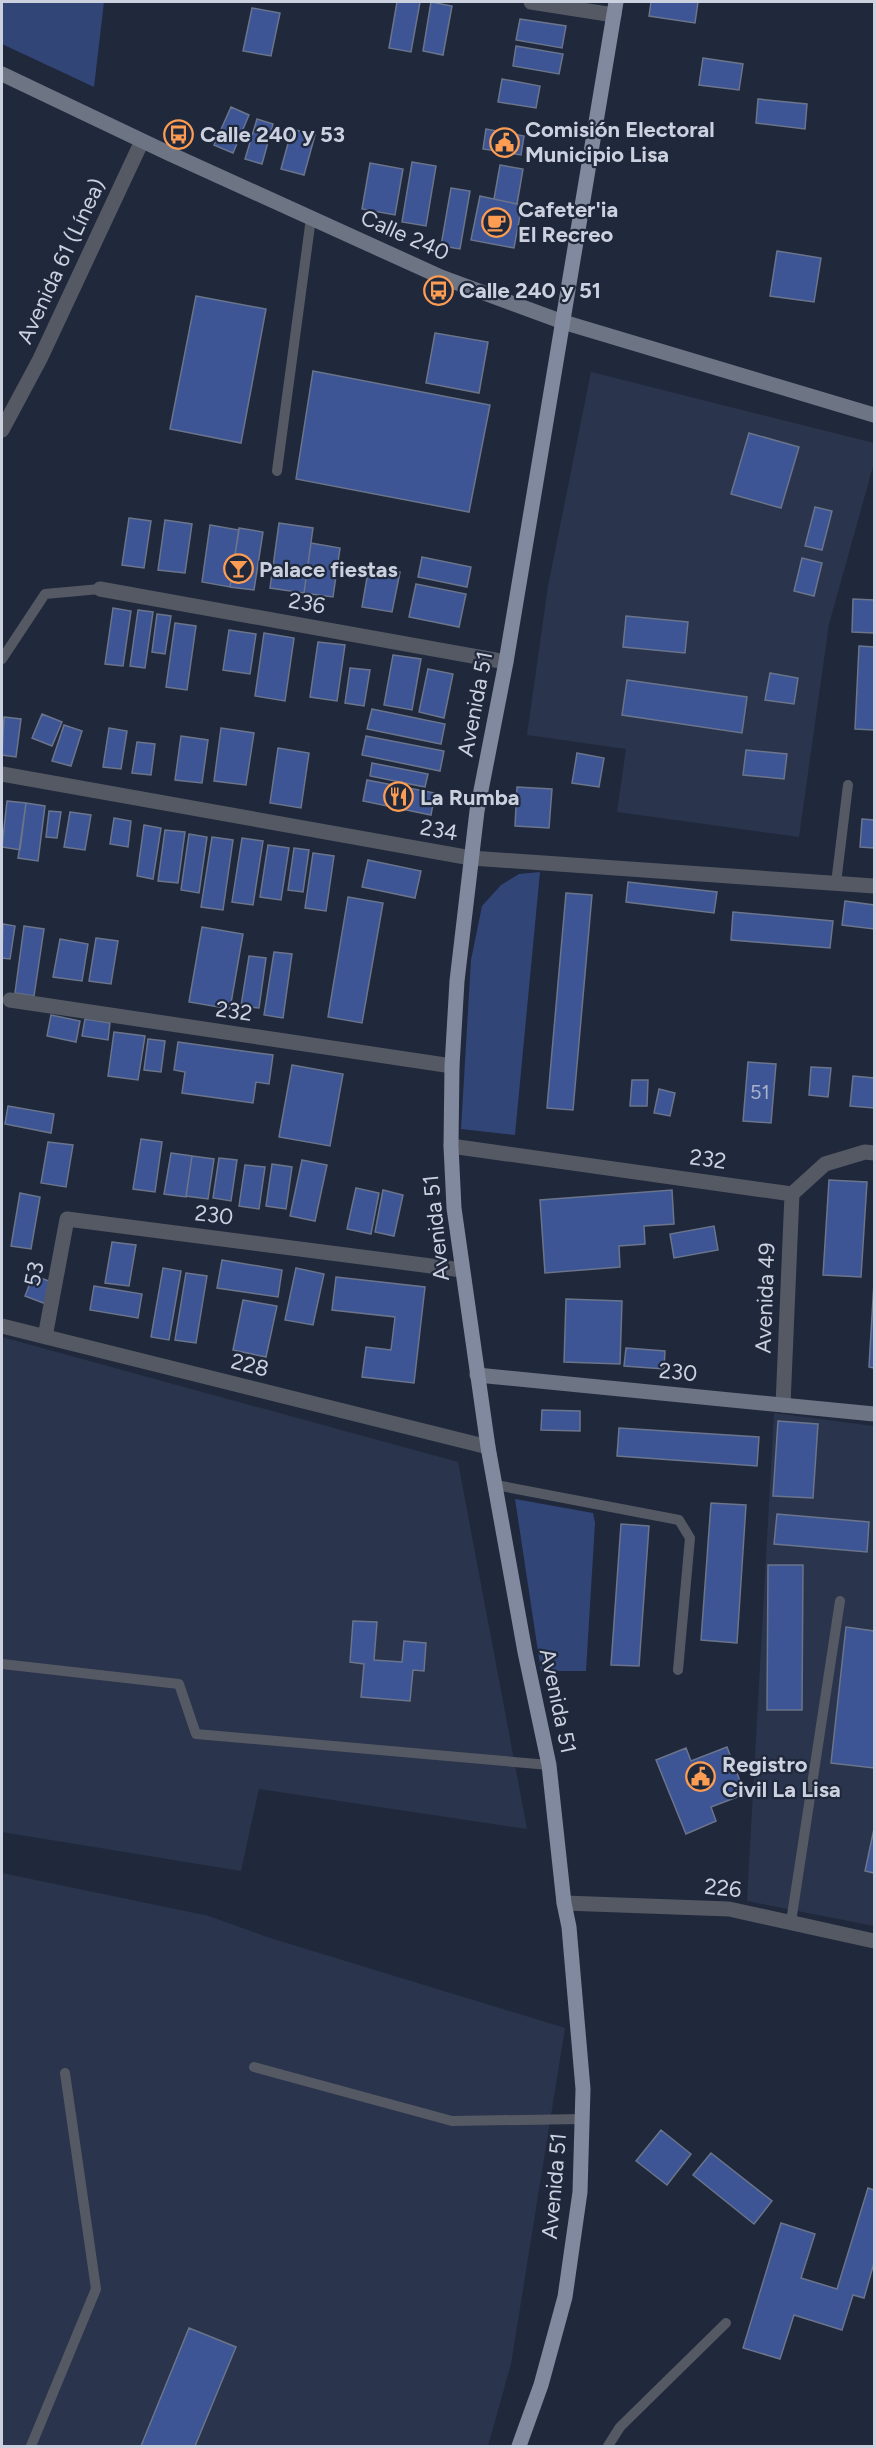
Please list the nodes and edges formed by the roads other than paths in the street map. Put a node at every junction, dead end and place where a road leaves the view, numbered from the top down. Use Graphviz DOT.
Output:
graph roads {
  1 [pos="531,2"];
  2 [pos="615,8"];
  3 [pos="2,74"];
  4 [pos="142,141"];
  5 [pos="310,218"];
  6 [pos="563,322"];
  7 [pos="874,415"];
  8 [pos="2,430"];
  9 [pos="277,471"];
  10 [pos="100,589"];
  11 [pos="2,659"];
  12 [pos="506,662"];
  13 [pos="2,774"];
  14 [pos="848,784"];
  15 [pos="471,858"];
  16 [pos="836,883"];
  17 [pos="874,886"];
  18 [pos="10,1000"];
  19 [pos="452,1066"];
  20 [pos="451,1146"];
  21 [pos="874,1153"];
  22 [pos="792,1194"];
  23 [pos="67,1219"];
  24 [pos="462,1270"];
  25 [pos="2,1326"];
  26 [pos="45,1337"];
  27 [pos="477,1375"];
  28 [pos="783,1405"];
  29 [pos="874,1414"];
  30 [pos="488,1447"];
  31 [pos="496,1485"];
  32 [pos="840,1601"];
  33 [pos="2,1664"];
  34 [pos="678,1670"];
  35 [pos="549,1765"];
  36 [pos="564,1903"];
  37 [pos="791,1922"];
  38 [pos="874,1941"];
  39 [pos="254,2067"];
  40 [pos="65,2073"];
  41 [pos="582,2119"];
  42 [pos="726,2323"];
  43 [pos="31,2446"];
  44 [pos="519,2446"];
  45 [pos="608,2446"];
  1 -- 2 [label="street"];
  2 -- 6 [label="main road, Avenida 51"];
  3 -- 4 [label="street, Calle 240"];
  4 -- 5 [label="street, Calle 240"];
  4 -- 8 [label="street, Avenida 61 (Línea)"];
  5 -- 6 [label="street, Calle 240"];
  5 -- 9 [label="lane"];
  6 -- 7 [label="street, Calle 240"];
  6 -- 12 [label="main road, Avenida 51"];
  10 -- 11 [label="lane"];
  10 -- 12 [label="street, 236"];
  12 -- 15 [label="main road, Avenida 51"];
  13 -- 15 [label="street, 234"];
  14 -- 16 [label="lane"];
  15 -- 16 [label="street, 234"];
  15 -- 19 [label="main road, Avenida 51"];
  16 -- 17 [label="street, 234"];
  18 -- 19 [label="street, 232"];
  19 -- 20 [label="main road, Avenida 51"];
  20 -- 22 [label="street, 232"];
  20 -- 24 [label="main road, Avenida 51"];
  21 -- 22 [label="street"];
  22 -- 28 [label="street, Avenida 49"];
  23 -- 24 [label="street, 230"];
  23 -- 26 [label="street, 53"];
  24 -- 27 [label="main road, Avenida 51"];
  25 -- 26 [label="street, 228"];
  26 -- 30 [label="street, 228"];
  27 -- 28 [label="street, 230"];
  27 -- 30 [label="main road, Avenida 51"];
  28 -- 29 [label="street, 230"];
  30 -- 31 [label="main road, Avenida 51"];
  31 -- 34 [label="lane"];
  31 -- 35 [label="main road, Avenida 51"];
  32 -- 37 [label="lane"];
  33 -- 35 [label="lane"];
  35 -- 36 [label="main road, Avenida 51"];
  36 -- 37 [label="street, 226"];
  36 -- 41 [label="main road, Avenida 51"];
  37 -- 38 [label="street, 226"];
  39 -- 41 [label="lane"];
  40 -- 43 [label="lane"];
  41 -- 44 [label="main road, Avenida 51"];
  42 -- 45 [label="lane"];
}
